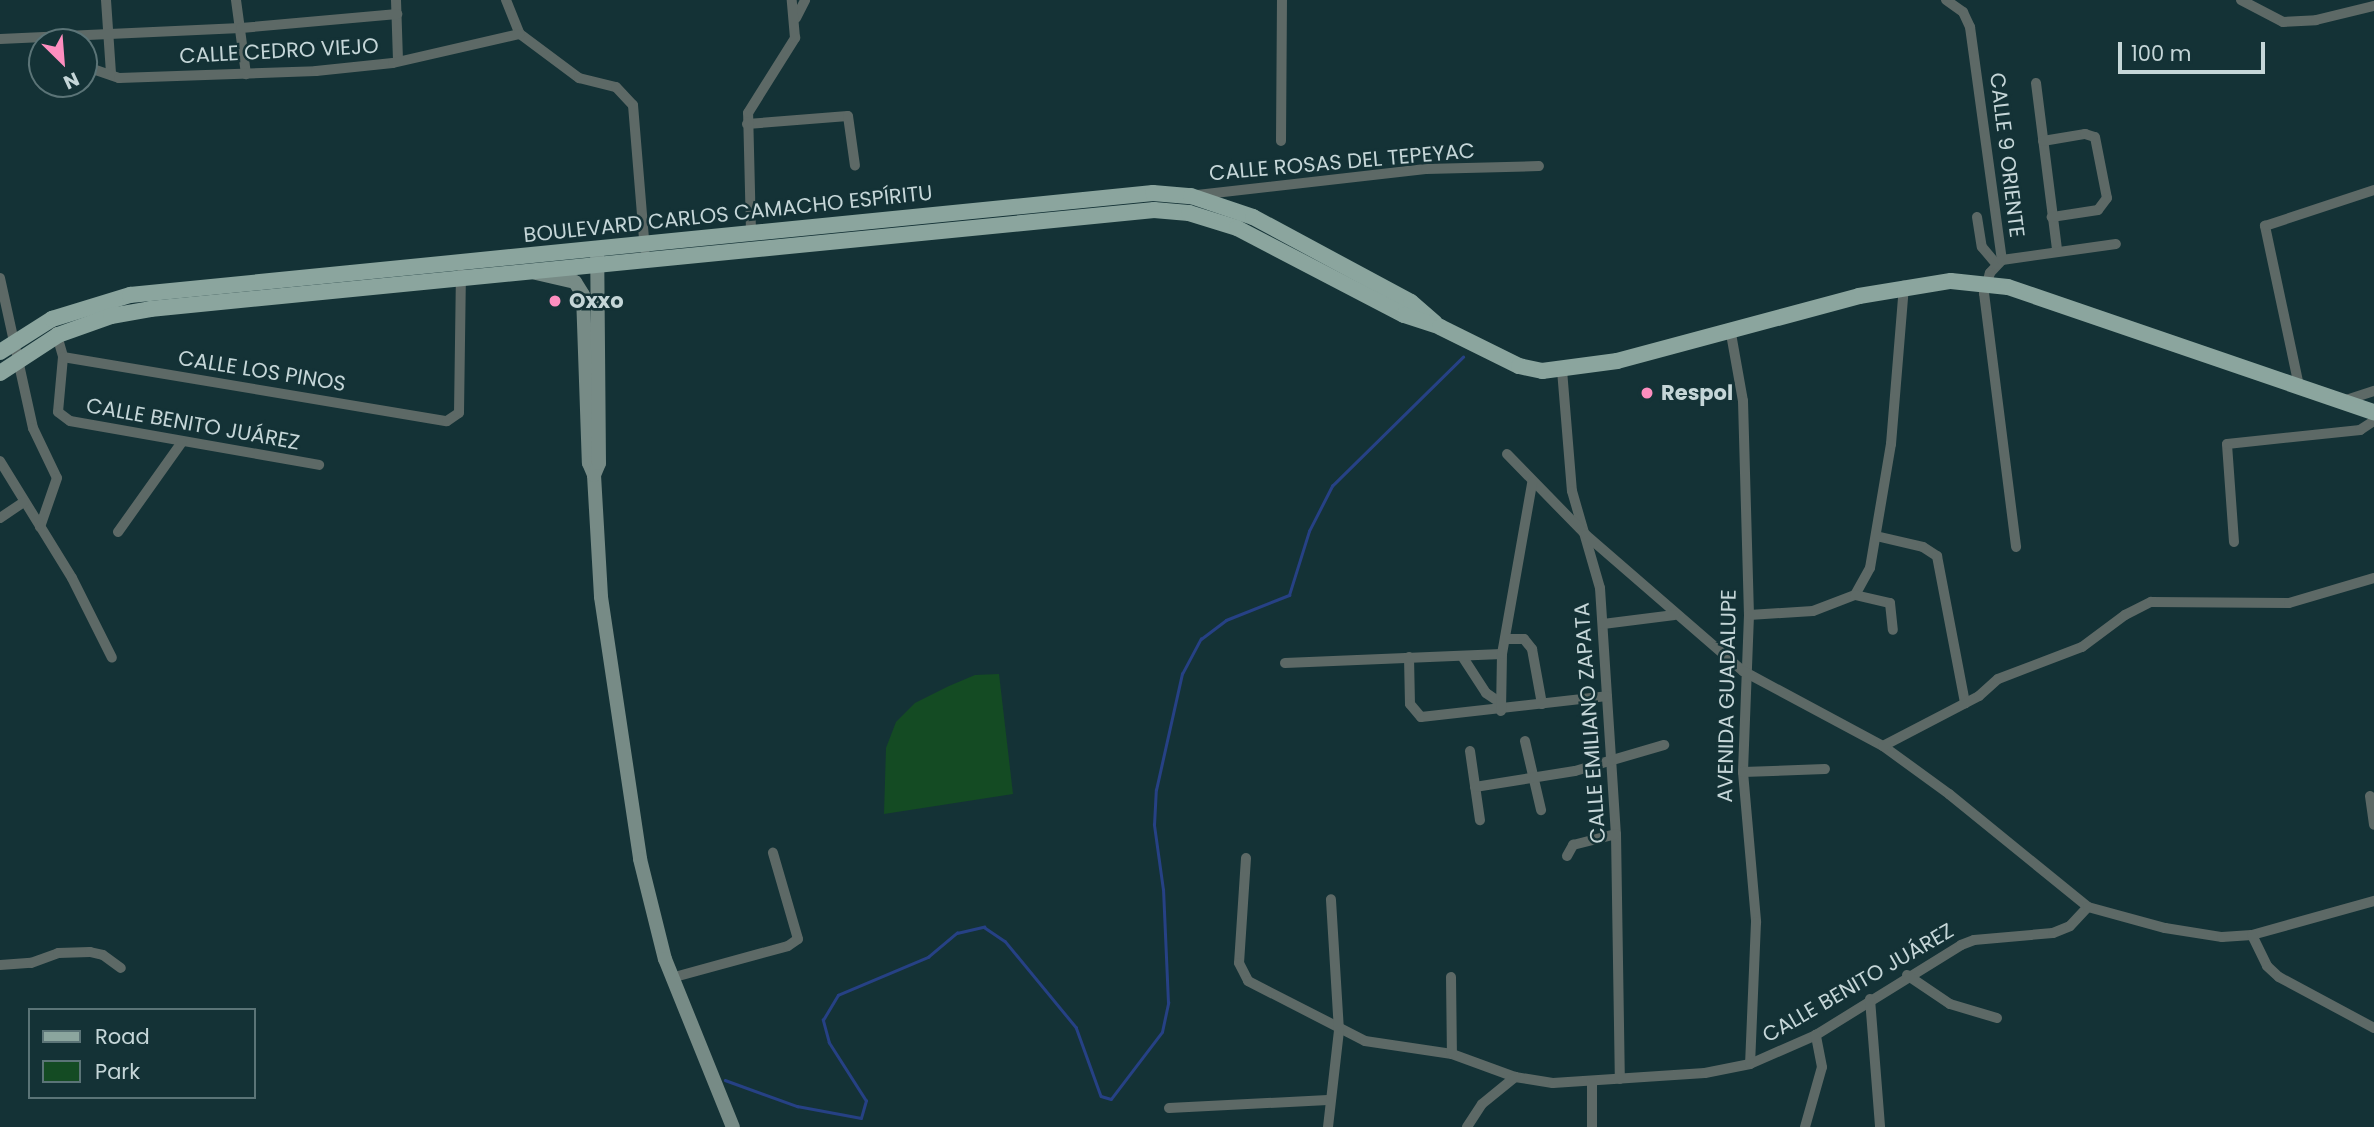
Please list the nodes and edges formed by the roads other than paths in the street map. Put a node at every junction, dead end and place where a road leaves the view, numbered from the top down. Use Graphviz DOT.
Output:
graph roads {
  1 [pos="106,0"];
  2 [pos="236,0"];
  3 [pos="396,0"];
  4 [pos="506,0"];
  5 [pos="792,0"];
  6 [pos="805,0"];
  7 [pos="1282,0"];
  8 [pos="1946,0"];
  9 [pos="2241,0"];
  10 [pos="2374,6"];
  11 [pos="397,14"];
  12 [pos="796,18"];
  13 [pos="241,28"];
  14 [pos="520,34"];
  15 [pos="109,35"];
  16 [pos="0,38"];
  17 [pos="398,61"];
  18 [pos="98,70"];
  19 [pos="111,73"];
  20 [pos="246,74"];
  21 [pos="2036,83"];
  22 [pos="747,124"];
  23 [pos="1281,141"];
  24 [pos="2043,141"];
  25 [pos="855,166"];
  26 [pos="1539,166"];
  27 [pos="2374,190"];
  28 [pos="1191,196"];
  29 [pos="2052,216"];
  30 [pos="1977,218"];
  31 [pos="751,232"];
  32 [pos="2116,244"];
  33 [pos="2057,249"];
  34 [pos="645,251"];
  35 [pos="597,256"];
  36 [pos="458,262"];
  37 [pos="1999,263"];
  38 [pos="535,272"];
  39 [pos="0,278"];
  40 [pos="462,279"];
  41 [pos="1985,283"];
  42 [pos="1904,286"];
  43 [pos="599,287"];
  44 [pos="581,288"];
  45 [pos="52,319"];
  46 [pos="1440,327"];
  47 [pos="1730,328"];
  48 [pos="58,335"];
  49 [pos="6,348"];
  50 [pos="63,357"];
  51 [pos="17,361"];
  52 [pos="1562,370"];
  53 [pos="0,373"];
  54 [pos="2299,386"];
  55 [pos="2374,391"];
  56 [pos="2342,401"];
  57 [pos="2374,412"];
  58 [pos="2374,421"];
  59 [pos="182,442"];
  60 [pos="1507,454"];
  61 [pos="0,461"];
  62 [pos="319,465"];
  63 [pos="594,475"];
  64 [pos="1532,483"];
  65 [pos="24,502"];
  66 [pos="0,518"];
  67 [pos="40,527"];
  68 [pos="118,533"];
  69 [pos="1586,535"];
  70 [pos="1877,536"];
  71 [pos="2234,542"];
  72 [pos="2016,547"];
  73 [pos="2374,578"];
  74 [pos="1855,596"];
  75 [pos="1674,615"];
  76 [pos="1749,615"];
  77 [pos="1603,624"];
  78 [pos="1893,630"];
  79 [pos="1507,639"];
  80 [pos="1502,654"];
  81 [pos="1462,656"];
  82 [pos="1409,657"];
  83 [pos="112,658"];
  84 [pos="1285,663"];
  85 [pos="1743,671"];
  86 [pos="1607,696"];
  87 [pos="1965,703"];
  88 [pos="1542,704"];
  89 [pos="1501,707"];
  90 [pos="1525,741"];
  91 [pos="1664,744"];
  92 [pos="1883,746"];
  93 [pos="1470,751"];
  94 [pos="1611,760"];
  95 [pos="1825,769"];
  96 [pos="1743,772"];
  97 [pos="1533,778"];
  98 [pos="1475,787"];
  99 [pos="2370,796"];
  100 [pos="1541,810"];
  101 [pos="1480,820"];
  102 [pos="2374,825"];
  103 [pos="1616,834"];
  104 [pos="773,853"];
  105 [pos="1567,856"];
  106 [pos="1246,858"];
  107 [pos="1332,899"];
  108 [pos="2374,901"];
  109 [pos="2088,907"];
  110 [pos="2252,935"];
  111 [pos="0,965"];
  112 [pos="121,968"];
  113 [pos="1907,975"];
  114 [pos="1451,977"];
  115 [pos="671,978"];
  116 [pos="1870,999"];
  117 [pos="1997,1018"];
  118 [pos="2374,1028"];
  119 [pos="1339,1031"];
  120 [pos="1816,1035"];
  121 [pos="1452,1054"];
  122 [pos="1750,1064"];
  123 [pos="1515,1077"];
  124 [pos="1620,1079"];
  125 [pos="1592,1081"];
  126 [pos="1328,1100"];
  127 [pos="1169,1108"];
  128 [pos="733,1127"];
  129 [pos="1328,1127"];
  130 [pos="1467,1127"];
  131 [pos="1592,1127"];
  132 [pos="1805,1127"];
  133 [pos="1880,1127"];
  1 -- 15 [label="street"];
  2 -- 13 [label="street"];
  3 -- 11 [label="street"];
  4 -- 14 [label="street"];
  5 -- 12 [label="street"];
  6 -- 12 [label="street"];
  7 -- 23 [label="street"];
  8 -- 37 [label="street, CALLE 9 ORIENTE"];
  9 -- 10 [label="street"];
  11 -- 13 [label="street"];
  11 -- 17 [label="street"];
  12 -- 22 [label="street"];
  13 -- 15 [label="street"];
  13 -- 20 [label="street"];
  14 -- 17 [label="street, CALLE CEDRO VIEJO"];
  14 -- 34 [label="street"];
  15 -- 16 [label="street"];
  15 -- 19 [label="street"];
  17 -- 20 [label="street, CALLE CEDRO VIEJO"];
  18 -- 19 [label="street, CALLE CEDRO VIEJO"];
  19 -- 20 [label="street, CALLE CEDRO VIEJO"];
  21 -- 24 [label="street"];
  22 -- 25 [label="street"];
  22 -- 31 [label="street"];
  24 -- 29 [label="street"];
  24 -- 29 [label="street"];
  26 -- 28 [label="street, CALLE ROSAS DEL TEPEYAC"];
  27 -- 54 [label="street"];
  28 -- 31 [label="main road, BOULEVARD CARLOS CAMACHO ESPÍRITU"];
  28 -- 46 [label="main road, BOULEVARD CARLOS CAMACHO ESPÍRITU"];
  29 -- 33 [label="street"];
  30 -- 37 [label="street"];
  31 -- 34 [label="main road, BOULEVARD CARLOS CAMACHO ESPÍRITU"];
  32 -- 33 [label="street"];
  33 -- 37 [label="street"];
  34 -- 35 [label="main road, BOULEVARD CARLOS CAMACHO ESPÍRITU"];
  34 -- 46 [label="main road, BOULEVARD CARLOS CAMACHO ESPÍRITU"];
  35 -- 36 [label="main road, BOULEVARD CARLOS CAMACHO ESPÍRITU"];
  35 -- 38 [label="main road, BOULEVARD CARLOS CAMACHO ESPÍRITU"];
  35 -- 43 [label="main road"];
  36 -- 40 [label="street"];
  36 -- 45 [label="main road, BOULEVARD CARLOS CAMACHO ESPÍRITU"];
  37 -- 41 [label="street, CALLE 9 ORIENTE"];
  38 -- 40 [label="main road, BOULEVARD CARLOS CAMACHO ESPÍRITU"];
  38 -- 44 [label="main road"];
  39 -- 49 [label="street"];
  40 -- 48 [label="main road, BOULEVARD CARLOS CAMACHO ESPÍRITU"];
  40 -- 50 [label="street, CALLE LOS PINOS"];
  41 -- 42 [label="main road, BOULEVARD CARLOS CAMACHO ESPÍRITU"];
  41 -- 54 [label="main road, BOULEVARD CARLOS CAMACHO ESPÍRITU"];
  41 -- 72 [label="street"];
  42 -- 47 [label="main road, BOULEVARD CARLOS CAMACHO ESPÍRITU"];
  42 -- 70 [label="street"];
  43 -- 44 [label="main road"];
  43 -- 63 [label="main road"];
  44 -- 63 [label="main road"];
  45 -- 48 [label="street, CALLE BENITO JUÁREZ"];
  45 -- 49 [label="main road, BOULEVARD CARLOS CAMACHO ESPÍRITU"];
  46 -- 52 [label="main road, BOULEVARD CARLOS CAMACHO ESPÍRITU"];
  47 -- 52 [label="main road, BOULEVARD CARLOS CAMACHO ESPÍRITU"];
  47 -- 76 [label="street, AVENIDA GUADALUPE"];
  48 -- 50 [label="street, CALLE BENITO JUÁREZ"];
  48 -- 51 [label="main road, BOULEVARD CARLOS CAMACHO ESPÍRITU"];
  49 -- 51 [label="street"];
  50 -- 59 [label="street, CALLE BENITO JUÁREZ"];
  51 -- 53 [label="main road, BOULEVARD CARLOS CAMACHO ESPÍRITU"];
  51 -- 67 [label="street"];
  52 -- 69 [label="street, CALLE EMILIANO ZAPATA"];
  54 -- 56 [label="main road, BOULEVARD CARLOS CAMACHO ESPÍRITU"];
  55 -- 56 [label="street"];
  56 -- 57 [label="main road, BOULEVARD CARLOS CAMACHO ESPÍRITU"];
  58 -- 71 [label="street"];
  59 -- 62 [label="street, CALLE BENITO JUÁREZ"];
  59 -- 68 [label="street"];
  60 -- 64 [label="street"];
  61 -- 65 [label="street"];
  63 -- 115 [label="main road"];
  64 -- 69 [label="street"];
  64 -- 79 [label="street"];
  65 -- 66 [label="street"];
  65 -- 67 [label="street"];
  67 -- 83 [label="street"];
  69 -- 75 [label="street"];
  69 -- 77 [label="street, CALLE EMILIANO ZAPATA"];
  70 -- 74 [label="street"];
  70 -- 87 [label="street"];
  73 -- 87 [label="street"];
  74 -- 76 [label="street"];
  74 -- 78 [label="street"];
  75 -- 77 [label="street"];
  75 -- 85 [label="street"];
  76 -- 85 [label="street, AVENIDA GUADALUPE"];
  77 -- 86 [label="street, CALLE EMILIANO ZAPATA"];
  79 -- 80 [label="street"];
  79 -- 88 [label="street"];
  80 -- 81 [label="street"];
  80 -- 89 [label="street"];
  81 -- 82 [label="street"];
  81 -- 89 [label="street"];
  82 -- 84 [label="street"];
  82 -- 89 [label="street"];
  85 -- 92 [label="street"];
  85 -- 96 [label="street, AVENIDA GUADALUPE"];
  86 -- 88 [label="street"];
  86 -- 94 [label="street, CALLE EMILIANO ZAPATA"];
  87 -- 92 [label="street"];
  88 -- 89 [label="street"];
  90 -- 97 [label="street"];
  91 -- 94 [label="street"];
  92 -- 109 [label="street"];
  93 -- 98 [label="street"];
  94 -- 97 [label="street"];
  94 -- 103 [label="street, CALLE EMILIANO ZAPATA"];
  95 -- 96 [label="street"];
  96 -- 122 [label="street, AVENIDA GUADALUPE"];
  97 -- 98 [label="street"];
  97 -- 100 [label="street"];
  98 -- 101 [label="street"];
  99 -- 102 [label="street"];
  103 -- 105 [label="street"];
  103 -- 124 [label="street, CALLE EMILIANO ZAPATA"];
  104 -- 115 [label="street"];
  106 -- 119 [label="street, CALLE BENITO JUÁREZ"];
  107 -- 119 [label="street"];
  108 -- 110 [label="street"];
  109 -- 110 [label="street"];
  109 -- 113 [label="street, CALLE BENITO JUÁREZ"];
  110 -- 118 [label="street"];
  111 -- 112 [label="street"];
  113 -- 116 [label="street, CALLE BENITO JUÁREZ"];
  113 -- 117 [label="street"];
  114 -- 121 [label="street"];
  115 -- 128 [label="main road"];
  116 -- 120 [label="street, CALLE BENITO JUÁREZ"];
  116 -- 133 [label="street"];
  119 -- 121 [label="street, CALLE BENITO JUÁREZ"];
  119 -- 126 [label="street"];
  120 -- 122 [label="street, CALLE BENITO JUÁREZ"];
  120 -- 132 [label="street"];
  121 -- 123 [label="street, CALLE BENITO JUÁREZ"];
  122 -- 124 [label="street, CALLE BENITO JUÁREZ"];
  123 -- 125 [label="street, CALLE BENITO JUÁREZ"];
  123 -- 130 [label="street"];
  124 -- 125 [label="street, CALLE BENITO JUÁREZ"];
  125 -- 131 [label="street"];
  126 -- 127 [label="street"];
  126 -- 129 [label="street"];
}
